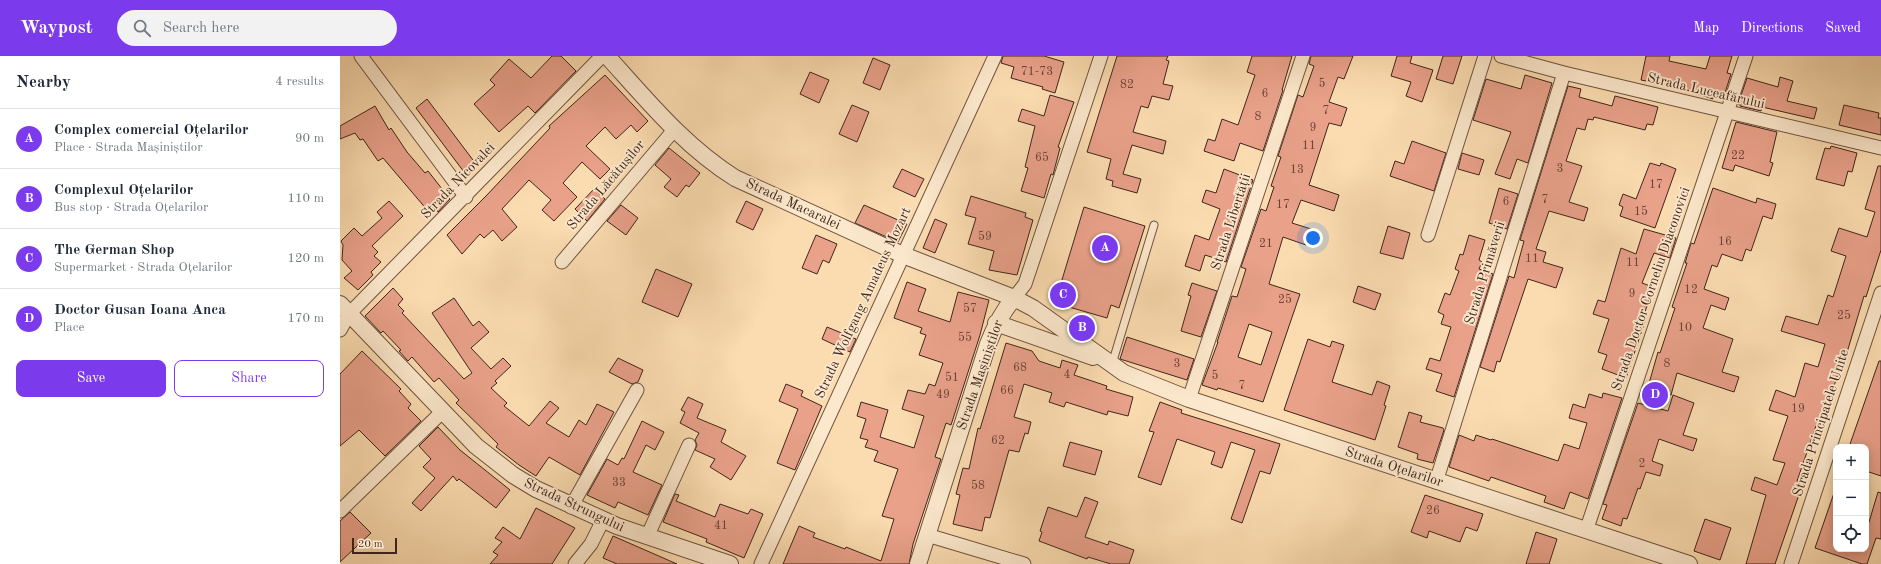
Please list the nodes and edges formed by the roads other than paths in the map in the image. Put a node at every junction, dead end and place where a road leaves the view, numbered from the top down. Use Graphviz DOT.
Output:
graph roads {
  1 [pos="361,56"];
  2 [pos="602,56"];
  3 [pos="607,56"];
  4 [pos="995,56"];
  5 [pos="1101,56"];
  6 [pos="1303,56"];
  7 [pos="1485,56"];
  8 [pos="1502,56"];
  9 [pos="1746,56"];
  10 [pos="1564,73"];
  11 [pos="1727,112"];
  12 [pos="674,130"];
  13 [pos="1881,148"];
  14 [pos="466,197"];
  15 [pos="1154,225"];
  16 [pos="1428,234"];
  17 [pos="903,255"];
  18 [pos="562,262"];
  19 [pos="1881,293"];
  20 [pos="1014,298"];
  21 [pos="344,309"];
  22 [pos="996,323"];
  23 [pos="340,330"];
  24 [pos="1108,363"];
  25 [pos="636,390"];
  26 [pos="1189,399"];
  27 [pos="442,412"];
  28 [pos="689,445"];
  29 [pos="1436,482"];
  30 [pos="571,507"];
  31 [pos="340,511"];
  32 [pos="603,520"];
  33 [pos="1586,531"];
  34 [pos="927,535"];
  35 [pos="647,537"];
  36 [pos="575,564"];
  37 [pos="730,564"];
  38 [pos="761,564"];
  39 [pos="918,564"];
  40 [pos="1024,564"];
  41 [pos="1689,564"];
  42 [pos="1791,564"];
  1 -- 14 [label="street"];
  2 -- 14 [label="street, Strada Nicovalei"];
  3 -- 12 [label="street, Strada Macaralei"];
  4 -- 17 [label="street, Strada Wolfgang Amadeus Mozart"];
  5 -- 20 [label="street, Strada Mașiniștilor"];
  6 -- 26 [label="street, Strada Libertății"];
  7 -- 16 [label="street"];
  8 -- 10 [label="street, Strada Luceafărului"];
  9 -- 11 [label="street, Strada Doctor Corneliu Diaconovici"];
  10 -- 11 [label="street, Strada Luceafărului"];
  10 -- 29 [label="street, Strada Primăverii"];
  11 -- 13 [label="street, Strada Luceafărului"];
  11 -- 33 [label="street, Strada Doctor Corneliu Diaconovici"];
  12 -- 17 [label="street, Strada Macaralei"];
  12 -- 18 [label="street, Strada Lăcătușilor"];
  14 -- 21 [label="street, Strada Nicovalei"];
  15 -- 24 [label="lane"];
  17 -- 20 [label="street, Strada Macaralei"];
  17 -- 38 [label="street, Strada Wolfgang Amadeus Mozart"];
  19 -- 42 [label="street, Strada Principatele Unite"];
  20 -- 22 [label="street, Strada Mașiniștilor"];
  20 -- 24 [label="street, Strada Oțelarilor"];
  21 -- 23 [label="street, Strada Nicovalei"];
  21 -- 27 [label="street, Strada Strungului"];
  22 -- 24 [label="street, Strada Oțelarilor"];
  22 -- 34 [label="street, Strada Mașiniștilor"];
  24 -- 26 [label="street, Strada Oțelarilor"];
  25 -- 30 [label="street"];
  26 -- 29 [label="street, Strada Oțelarilor"];
  27 -- 30 [label="street, Strada Strungului"];
  27 -- 31 [label="street"];
  28 -- 35 [label="street"];
  29 -- 33 [label="street, Strada Oțelarilor"];
  30 -- 32 [label="street, Strada Strungului"];
  32 -- 35 [label="street, Strada Strungului"];
  32 -- 36 [label="street"];
  33 -- 41 [label="street, Strada Oțelarilor"];
  34 -- 39 [label="street, Strada Mașiniștilor"];
  34 -- 40 [label="street"];
  35 -- 37 [label="street, Strada Strungului"];
}
